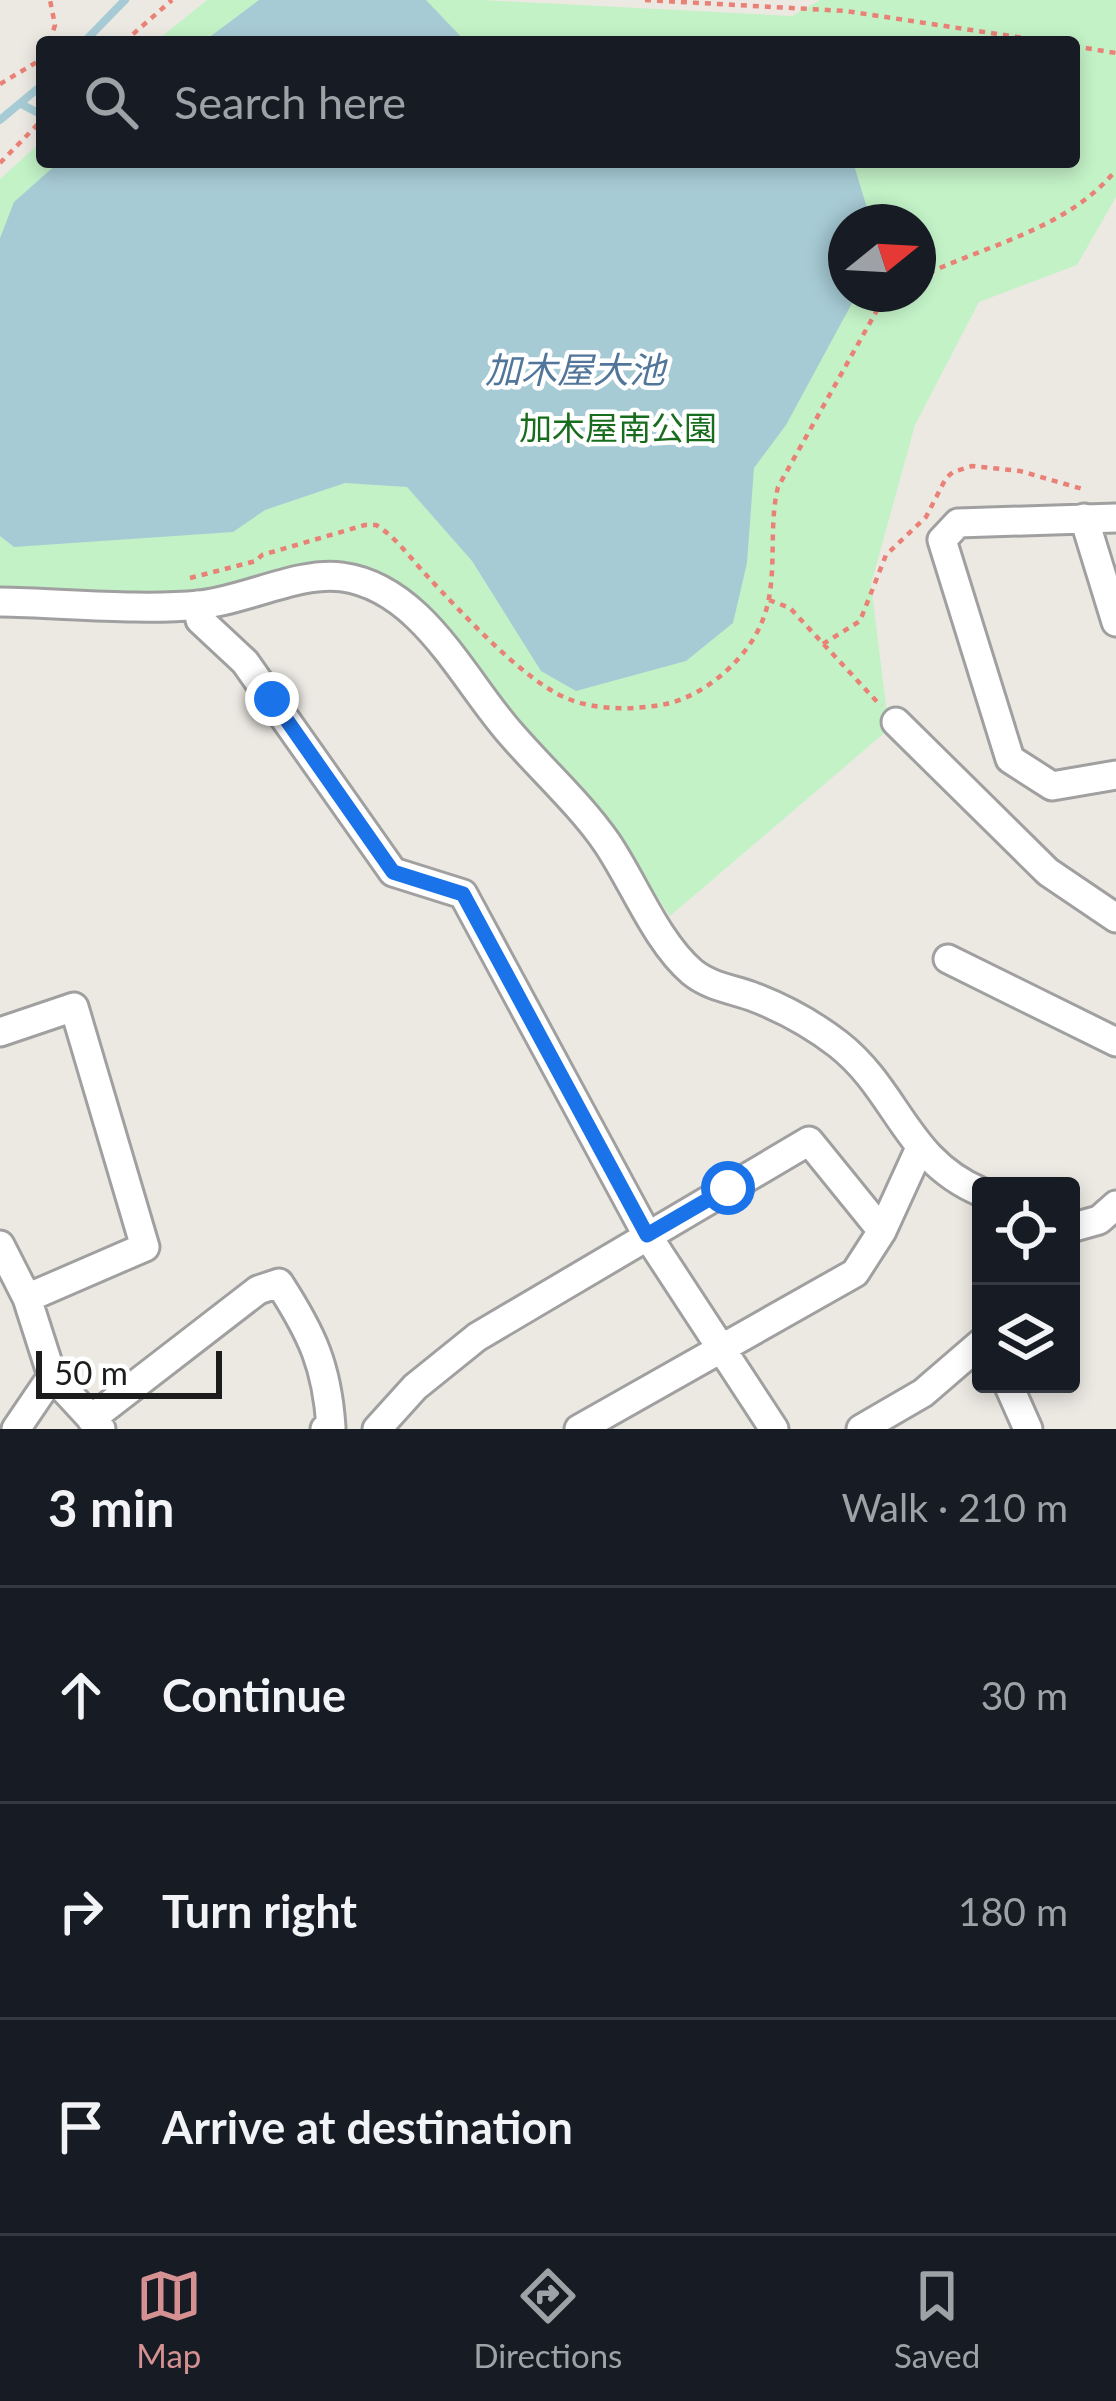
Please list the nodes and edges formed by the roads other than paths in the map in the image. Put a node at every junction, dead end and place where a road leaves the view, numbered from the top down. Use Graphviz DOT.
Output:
graph roads {
  1 [pos="1084,518"];
  2 [pos="1116,518"];
  3 [pos="0,602"];
  4 [pos="198,605"];
  5 [pos="1116,622"];
  6 [pos="896,722"];
  7 [pos="1116,775"];
  8 [pos="1116,918"];
  9 [pos="948,959"];
  10 [pos="0,1032"];
  11 [pos="1116,1042"];
  12 [pos="919,1150"];
  13 [pos="972,1186"];
  14 [pos="1116,1205"];
  15 [pos="1080,1225"];
  16 [pos="1080,1230"];
  17 [pos="882,1231"];
  18 [pos="647,1235"];
  19 [pos="1116,1241"];
  20 [pos="0,1245"];
  21 [pos="27,1298"];
  22 [pos="723,1350"];
  23 [pos="972,1351"];
  24 [pos="52,1376"];
  25 [pos="1012,1393"];
  26 [pos="96,1424"];
  27 [pos="16,1429"];
  28 [pos="325,1429"];
  29 [pos="377,1429"];
  30 [pos="580,1429"];
  31 [pos="774,1429"];
  32 [pos="861,1429"];
  33 [pos="1028,1429"];
  1 -- 2 [label="street"];
  1 -- 5 [label="street"];
  1 -- 7 [label="street"];
  3 -- 4 [label="street"];
  4 -- 12 [label="street"];
  4 -- 18 [label="street"];
  6 -- 8 [label="street"];
  9 -- 11 [label="street"];
  10 -- 21 [label="street"];
  12 -- 13 [label="street"];
  12 -- 17 [label="street"];
  14 -- 15 [label="street"];
  16 -- 19 [label="street"];
  17 -- 18 [label="street"];
  17 -- 22 [label="street"];
  18 -- 22 [label="street"];
  18 -- 29 [label="street"];
  20 -- 21 [label="street"];
  21 -- 24 [label="street"];
  22 -- 30 [label="street"];
  22 -- 31 [label="street"];
  23 -- 32 [label="street"];
  24 -- 26 [label="street"];
  24 -- 27 [label="street"];
  25 -- 33 [label="street"];
  26 -- 28 [label="street"];
}
